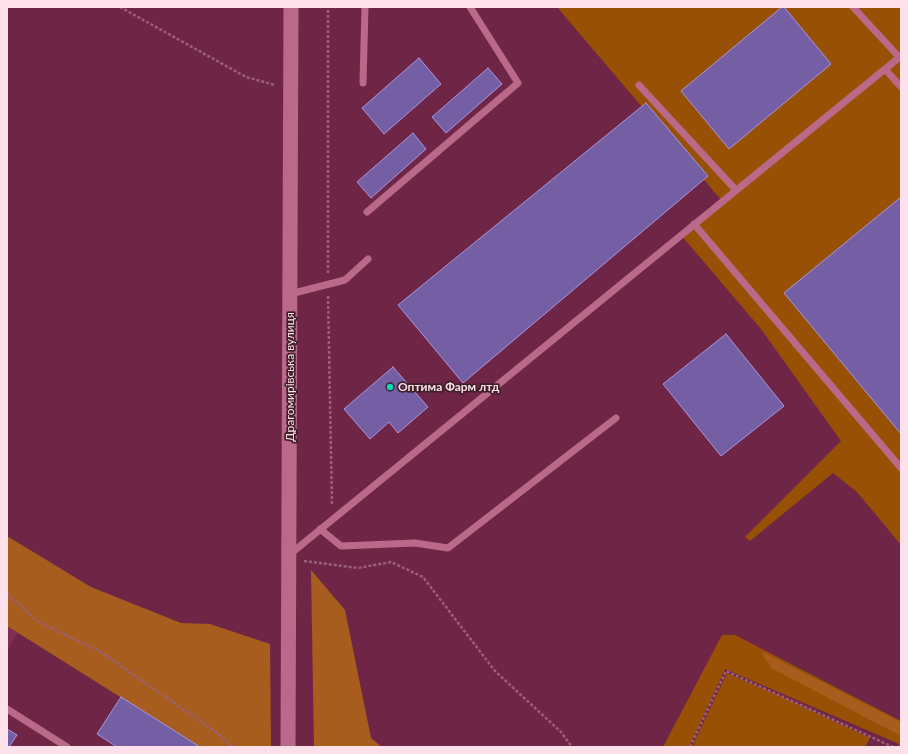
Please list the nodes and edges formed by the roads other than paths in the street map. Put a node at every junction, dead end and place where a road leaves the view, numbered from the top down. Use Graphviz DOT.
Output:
graph roads {
  1 [pos="291,7"];
  2 [pos="365,7"];
  3 [pos="470,7"];
  4 [pos="853,7"];
  5 [pos="900,57"];
  6 [pos="886,69"];
  7 [pos="363,83"];
  8 [pos="639,86"];
  9 [pos="901,87"];
  10 [pos="736,190"];
  11 [pos="367,212"];
  12 [pos="694,224"];
  13 [pos="368,259"];
  14 [pos="290,294"];
  15 [pos="616,418"];
  16 [pos="901,468"];
  17 [pos="320,529"];
  18 [pos="289,555"];
  19 [pos="7,709"];
  20 [pos="67,747"];
  21 [pos="288,747"];
  1 -- 14 [label="street, Драгомирівська вулиця"];
  2 -- 7 [label="lane"];
  3 -- 11 [label="lane"];
  4 -- 5 [label="lane"];
  5 -- 6 [label="lane"];
  6 -- 9 [label="lane"];
  6 -- 10 [label="lane"];
  8 -- 10 [label="lane"];
  10 -- 12 [label="lane"];
  12 -- 16 [label="lane"];
  12 -- 17 [label="lane"];
  13 -- 14 [label="lane"];
  14 -- 18 [label="street, Драгомирівська вулиця"];
  15 -- 17 [label="lane"];
  17 -- 18 [label="lane"];
  18 -- 21 [label="street, Драгомирівська вулиця"];
  19 -- 20 [label="lane"];
}
